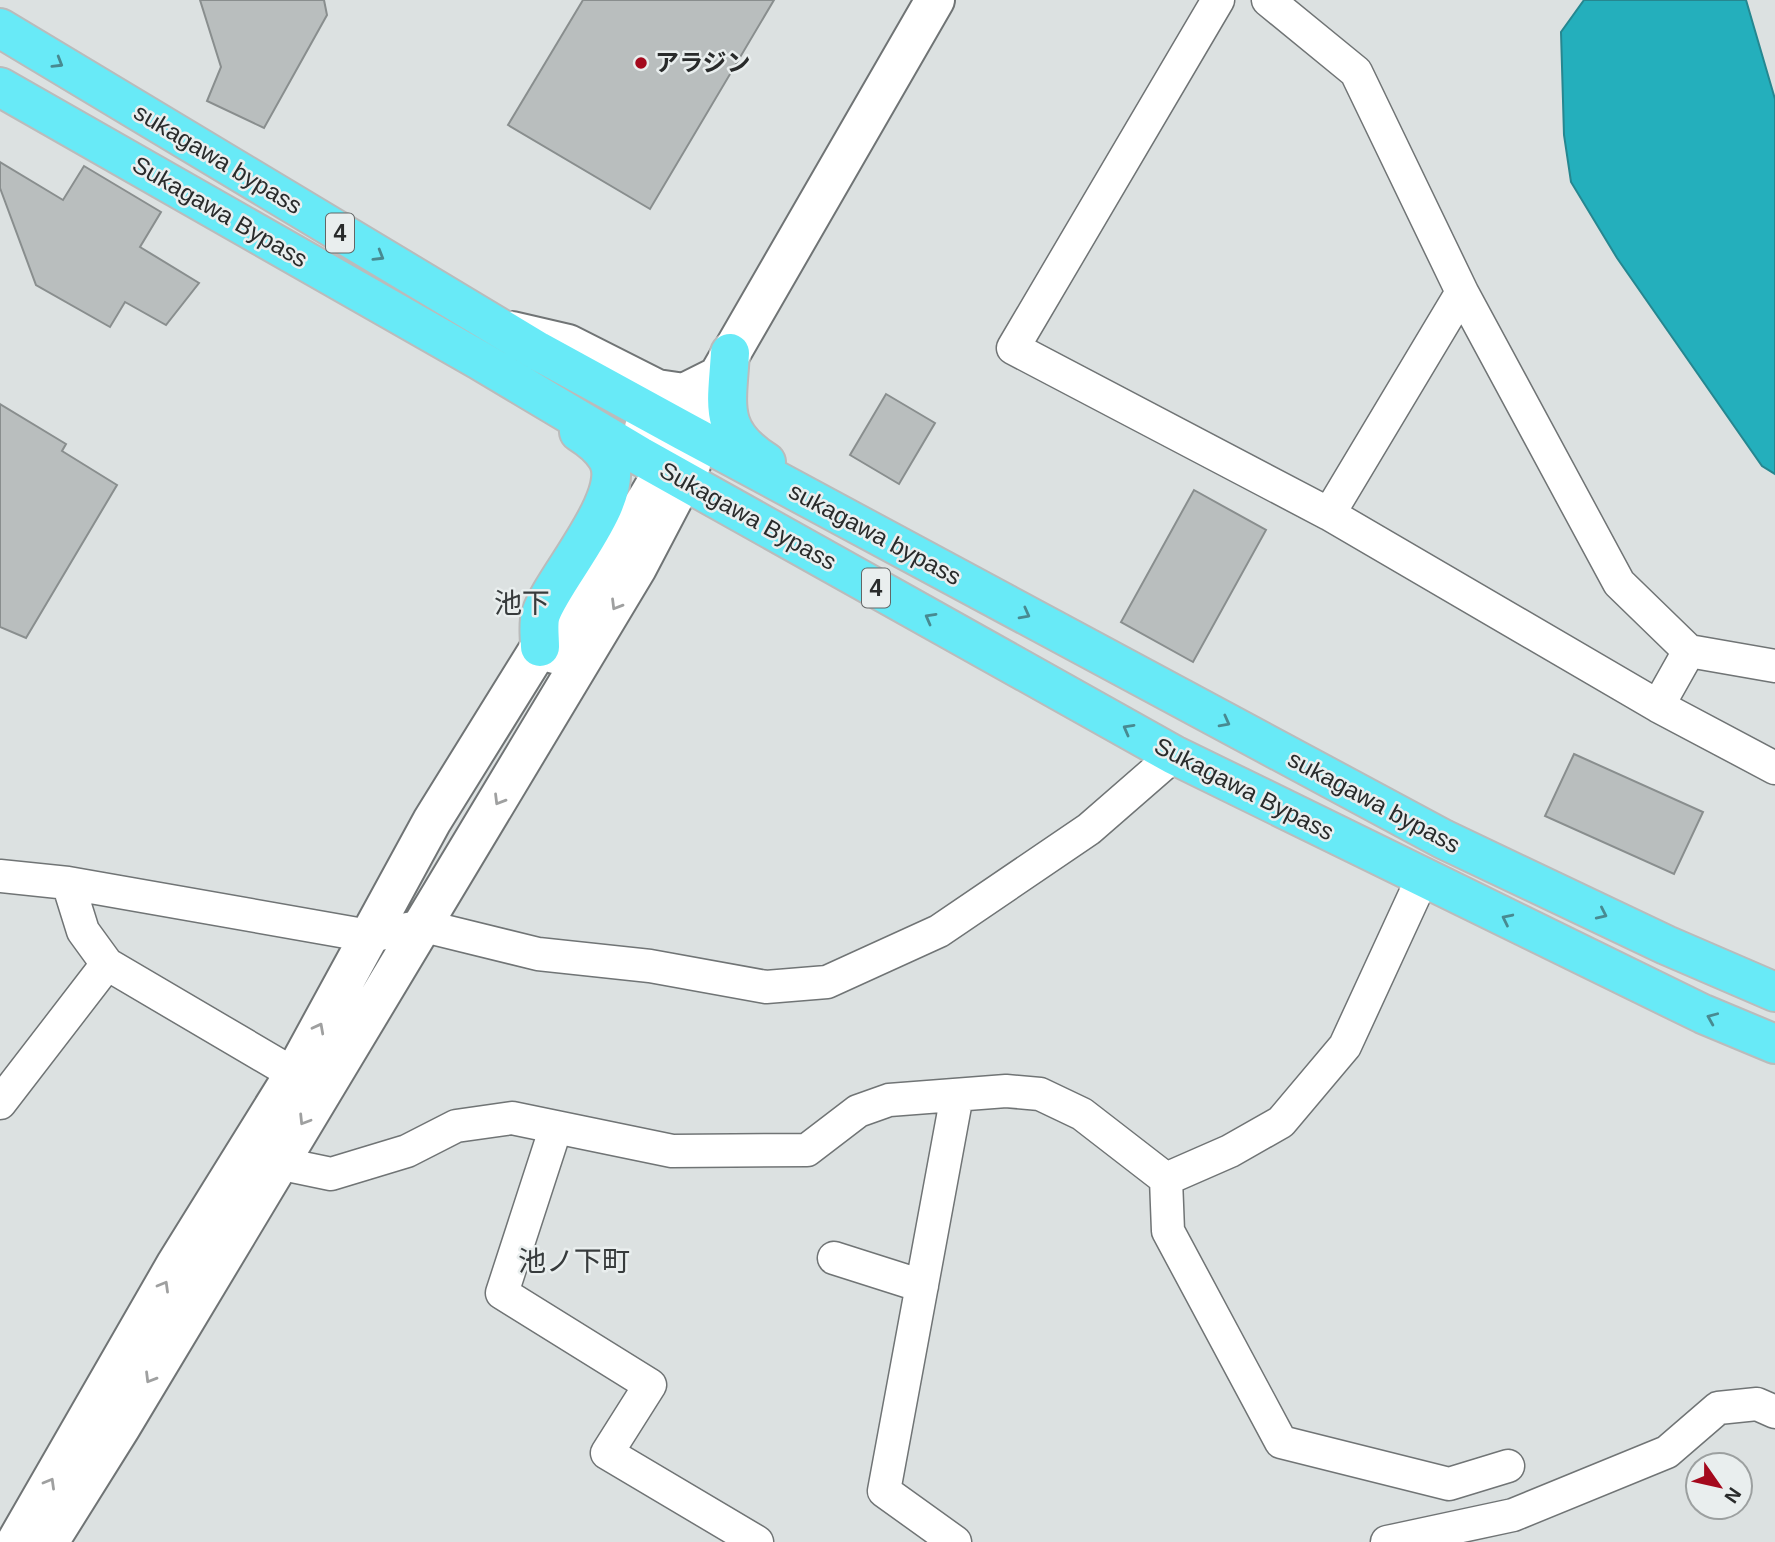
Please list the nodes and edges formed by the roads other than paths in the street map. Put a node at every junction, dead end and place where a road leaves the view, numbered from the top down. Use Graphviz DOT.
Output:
graph roads {
  1 [pos="935,0"];
  2 [pos="1218,0"];
  3 [pos="1268,0"];
  4 [pos="0,28"];
  5 [pos="0,87"];
  6 [pos="1462,292"];
  7 [pos="500,328"];
  8 [pos="480,360"];
  9 [pos="723,365"];
  10 [pos="672,454"];
  11 [pos="1329,514"];
  12 [pos="858,524"];
  13 [pos="814,553"];
  14 [pos="637,568"];
  15 [pos="540,647"];
  16 [pos="1689,651"];
  17 [pos="1775,666"];
  18 [pos="1658,706"];
  19 [pos="1174,755"];
  20 [pos="1775,768"];
  21 [pos="0,876"];
  22 [pos="1422,878"];
  23 [pos="68,883"];
  24 [pos="424,926"];
  25 [pos="369,936"];
  26 [pos="107,964"];
  27 [pos="1775,992"];
  28 [pos="1775,1044"];
  29 [pos="294,1074"];
  30 [pos="957,1095"];
  31 [pos="0,1103"];
  32 [pos="556,1127"];
  33 [pos="278,1163"];
  34 [pos="1166,1179"];
  35 [pos="834,1258"];
  36 [pos="922,1286"];
  37 [pos="1775,1412"];
  38 [pos="1508,1466"];
  39 [pos="16,1542"];
  40 [pos="49,1542"];
  41 [pos="757,1542"];
  42 [pos="955,1542"];
  43 [pos="1387,1542"];
  1 -- 9 [label="street"];
  2 -- 11 [label="street"];
  3 -- 6 [label="street"];
  4 -- 7 [label="highway, sukagawa bypass / 4, one-way"];
  5 -- 8 [label="highway, Sukagawa Bypass / 4"];
  6 -- 11 [label="street"];
  6 -- 16 [label="street"];
  7 -- 9 [label="street"];
  7 -- 10 [label="highway, sukagawa bypass / 4"];
  8 -- 10 [label="highway, Sukagawa Bypass / 4"];
  8 -- 15 [label="highway"];
  9 -- 10 [label="street"];
  9 -- 12 [label="highway"];
  10 -- 12 [label="highway, sukagawa bypass / 4"];
  10 -- 13 [label="highway, Sukagawa Bypass / 4"];
  10 -- 14 [label="street"];
  10 -- 15 [label="street"];
  10 -- 25 [label="street"];
  11 -- 18 [label="street"];
  12 -- 27 [label="highway, sukagawa bypass / 4, one-way"];
  13 -- 14 [label="street"];
  19 -- 13 [label="highway, Sukagawa Bypass / 4, one-way"];
  14 -- 24 [label="street, one-way"];
  15 -- 25 [label="street"];
  16 -- 17 [label="street"];
  16 -- 18 [label="street"];
  18 -- 20 [label="street"];
  19 -- 22 [label="highway, Sukagawa Bypass / 4"];
  19 -- 24 [label="street"];
  21 -- 23 [label="street"];
  28 -- 22 [label="highway, Sukagawa Bypass / 4, one-way"];
  22 -- 34 [label="street"];
  23 -- 25 [label="street"];
  23 -- 26 [label="street"];
  24 -- 25 [label="street"];
  24 -- 33 [label="street, one-way"];
  29 -- 25 [label="street, one-way"];
  26 -- 29 [label="street"];
  26 -- 31 [label="street"];
  39 -- 29 [label="street, one-way"];
  30 -- 32 [label="street"];
  30 -- 34 [label="street"];
  30 -- 36 [label="street"];
  32 -- 33 [label="street"];
  32 -- 41 [label="street"];
  33 -- 40 [label="street, one-way"];
  34 -- 38 [label="street"];
  35 -- 36 [label="street"];
  36 -- 42 [label="street"];
  37 -- 43 [label="street"];
}
